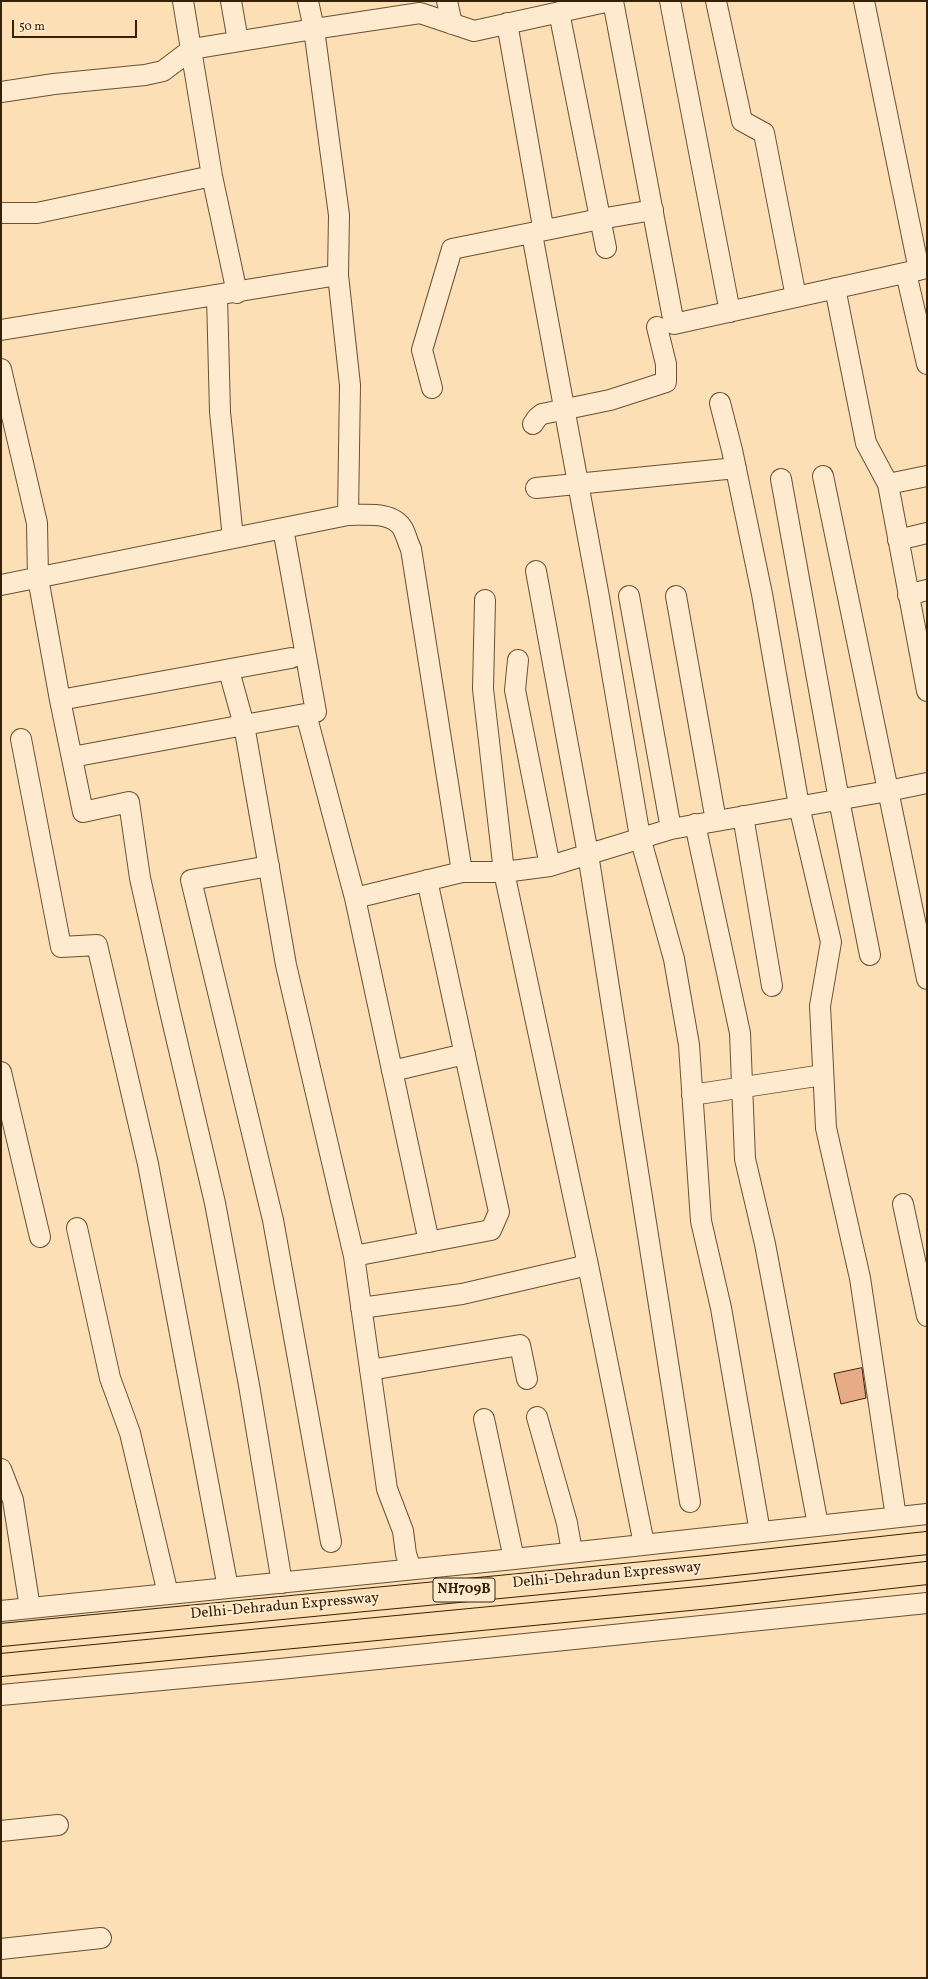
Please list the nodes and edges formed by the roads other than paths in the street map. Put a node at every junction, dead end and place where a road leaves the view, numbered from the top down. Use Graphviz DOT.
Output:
graph roads {
  1 [pos="183,1"];
  2 [pos="231,1"];
  3 [pos="308,1"];
  4 [pos="447,1"];
  5 [pos="610,1"];
  6 [pos="614,1"];
  7 [pos="670,1"];
  8 [pos="716,1"];
  9 [pos="864,1"];
  10 [pos="562,8"];
  11 [pos="507,23"];
  12 [pos="452,24"];
  13 [pos="314,28"];
  14 [pos="238,41"];
  15 [pos="192,49"];
  16 [pos="1,92"];
  17 [pos="212,176"];
  18 [pos="653,210"];
  19 [pos="1,213"];
  20 [pos="600,219"];
  21 [pos="537,228"];
  22 [pos="606,248"];
  23 [pos="917,270"];
  24 [pos="338,275"];
  25 [pos="835,288"];
  26 [pos="237,293"];
  27 [pos="217,296"];
  28 [pos="796,297"];
  29 [pos="730,312"];
  30 [pos="657,327"];
  31 [pos="1,330"];
  32 [pos="927,364"];
  33 [pos="1,369"];
  34 [pos="432,388"];
  35 [pos="720,403"];
  36 [pos="565,409"];
  37 [pos="533,424"];
  38 [pos="736,468"];
  39 [pos="823,476"];
  40 [pos="927,476"];
  41 [pos="781,479"];
  42 [pos="579,484"];
  43 [pos="888,484"];
  44 [pos="536,488"];
  45 [pos="348,515"];
  46 [pos="282,528"];
  47 [pos="927,533"];
  48 [pos="233,538"];
  49 [pos="898,540"];
  50 [pos="536,571"];
  51 [pos="38,578"];
  52 [pos="1,584"];
  53 [pos="927,590"];
  54 [pos="908,594"];
  55 [pos="629,596"];
  56 [pos="676,596"];
  57 [pos="485,600"];
  58 [pos="291,658"];
  59 [pos="518,660"];
  60 [pos="230,671"];
  61 [pos="927,691"];
  62 [pos="60,700"];
  63 [pos="306,714"];
  64 [pos="244,725"];
  65 [pos="21,739"];
  66 [pos="72,757"];
  67 [pos="927,783"];
  68 [pos="888,791"];
  69 [pos="839,800"];
  70 [pos="799,806"];
  71 [pos="743,816"];
  72 [pos="716,821"];
  73 [pos="695,824"];
  74 [pos="671,829"];
  75 [pos="640,837"];
  76 [pos="588,854"];
  77 [pos="270,866"];
  78 [pos="550,866"];
  79 [pos="462,872"];
  80 [pos="504,872"];
  81 [pos="426,880"];
  82 [pos="355,898"];
  83 [pos="870,955"];
  84 [pos="927,979"];
  85 [pos="772,986"];
  86 [pos="465,1054"];
  87 [pos="392,1071"];
  88 [pos="1,1072"];
  89 [pos="823,1075"];
  90 [pos="742,1087"];
  91 [pos="692,1095"];
  92 [pos="903,1204"];
  93 [pos="77,1228"];
  94 [pos="40,1237"];
  95 [pos="429,1242"];
  96 [pos="354,1256"];
  97 [pos="588,1265"];
  98 [pos="361,1308"];
  99 [pos="927,1316"];
  100 [pos="370,1370"];
  101 [pos="527,1379"];
  102 [pos="537,1417"];
  103 [pos="484,1419"];
  104 [pos="1,1469"];
  105 [pos="894,1500"];
  106 [pos="690,1502"];
  107 [pos="815,1511"];
  108 [pos="927,1514"];
  109 [pos="757,1516"];
  110 [pos="570,1537"];
  111 [pos="331,1542"];
  112 [pos="927,1543"];
  113 [pos="644,1544"];
  114 [pos="514,1559"];
  115 [pos="408,1561"];
  116 [pos="927,1573"];
  117 [pos="282,1583"];
  118 [pos="228,1588"];
  119 [pos="168,1594"];
  120 [pos="927,1603"];
  121 [pos="30,1608"];
  122 [pos="1,1611"];
  123 [pos="1,1635"];
  124 [pos="1,1665"];
  125 [pos="1,1695"];
  126 [pos="58,1825"];
  127 [pos="1,1832"];
  128 [pos="101,1938"];
  129 [pos="1,1949"];
  1 -- 15 [label="street"];
  2 -- 14 [label="street"];
  3 -- 13 [label="street"];
  4 -- 12 [label="street"];
  5 -- 10 [label="street"];
  6 -- 18 [label="street"];
  7 -- 29 [label="street"];
  8 -- 28 [label="street"];
  9 -- 23 [label="street"];
  10 -- 11 [label="street"];
  10 -- 20 [label="street"];
  11 -- 12 [label="street"];
  11 -- 21 [label="street"];
  12 -- 13 [label="street"];
  13 -- 14 [label="street"];
  13 -- 24 [label="street"];
  14 -- 15 [label="street"];
  15 -- 16 [label="street"];
  15 -- 17 [label="street"];
  17 -- 19 [label="street"];
  17 -- 26 [label="street"];
  18 -- 20 [label="street"];
  18 -- 29 [label="street"];
  20 -- 21 [label="street"];
  20 -- 22 [label="street"];
  21 -- 34 [label="street"];
  21 -- 36 [label="street"];
  23 -- 25 [label="street"];
  23 -- 32 [label="street"];
  24 -- 26 [label="street"];
  24 -- 45 [label="street"];
  25 -- 28 [label="street"];
  25 -- 43 [label="street"];
  26 -- 27 [label="street"];
  27 -- 31 [label="street"];
  27 -- 48 [label="street"];
  28 -- 29 [label="street"];
  30 -- 36 [label="street"];
  33 -- 51 [label="street"];
  35 -- 38 [label="street"];
  36 -- 37 [label="street"];
  36 -- 42 [label="street"];
  38 -- 42 [label="street"];
  38 -- 70 [label="street"];
  39 -- 68 [label="street"];
  40 -- 43 [label="street"];
  41 -- 69 [label="street"];
  42 -- 44 [label="street"];
  42 -- 75 [label="street"];
  43 -- 49 [label="street"];
  45 -- 46 [label="street"];
  45 -- 79 [label="street"];
  46 -- 48 [label="street"];
  46 -- 63 [label="street"];
  47 -- 49 [label="street"];
  48 -- 51 [label="street"];
  49 -- 54 [label="street"];
  50 -- 76 [label="street"];
  51 -- 52 [label="street"];
  51 -- 62 [label="street"];
  53 -- 54 [label="street"];
  54 -- 61 [label="street"];
  55 -- 74 [label="street"];
  56 -- 72 [label="street"];
  57 -- 80 [label="street"];
  58 -- 60 [label="street"];
  59 -- 78 [label="street"];
  60 -- 62 [label="street"];
  60 -- 64 [label="street"];
  62 -- 66 [label="street"];
  63 -- 64 [label="street"];
  63 -- 82 [label="street"];
  64 -- 66 [label="street"];
  64 -- 77 [label="street"];
  65 -- 118 [label="street"];
  66 -- 117 [label="street"];
  67 -- 68 [label="street"];
  68 -- 69 [label="street"];
  68 -- 84 [label="street"];
  69 -- 70 [label="street"];
  69 -- 83 [label="street"];
  70 -- 71 [label="street"];
  70 -- 89 [label="street"];
  71 -- 72 [label="street"];
  71 -- 85 [label="street"];
  72 -- 73 [label="street"];
  73 -- 74 [label="street"];
  73 -- 90 [label="street"];
  74 -- 75 [label="street"];
  75 -- 76 [label="street"];
  75 -- 91 [label="street"];
  76 -- 78 [label="street"];
  76 -- 106 [label="street"];
  77 -- 96 [label="street"];
  77 -- 111 [label="street"];
  78 -- 80 [label="street"];
  79 -- 80 [label="street"];
  79 -- 81 [label="street"];
  80 -- 97 [label="street"];
  81 -- 82 [label="street"];
  81 -- 86 [label="street"];
  82 -- 87 [label="street"];
  86 -- 87 [label="street"];
  86 -- 95 [label="street"];
  87 -- 95 [label="street"];
  88 -- 94 [label="street"];
  89 -- 90 [label="street"];
  89 -- 105 [label="street"];
  90 -- 91 [label="street"];
  90 -- 107 [label="street"];
  91 -- 109 [label="street"];
  92 -- 99 [label="street"];
  93 -- 119 [label="street"];
  95 -- 96 [label="street"];
  96 -- 98 [label="street"];
  97 -- 98 [label="street"];
  97 -- 113 [label="street"];
  98 -- 100 [label="street"];
  100 -- 101 [label="street"];
  100 -- 115 [label="street"];
  102 -- 110 [label="street"];
  103 -- 114 [label="street"];
  104 -- 121 [label="street"];
  105 -- 107 [label="street"];
  105 -- 108 [label="street"];
  107 -- 109 [label="street"];
  109 -- 113 [label="street"];
  110 -- 113 [label="street"];
  110 -- 114 [label="street"];
  112 -- 123 [label="highway, Delhi-Dehradun Expressway / NH709B"];
  114 -- 115 [label="street"];
  115 -- 117 [label="street"];
  116 -- 124 [label="highway, Delhi-Dehradun Expressway / NH709B"];
  117 -- 118 [label="street"];
  118 -- 119 [label="street"];
  119 -- 121 [label="street"];
  120 -- 125 [label="street"];
  121 -- 122 [label="street"];
  126 -- 127 [label="street"];
  128 -- 129 [label="street"];
}
